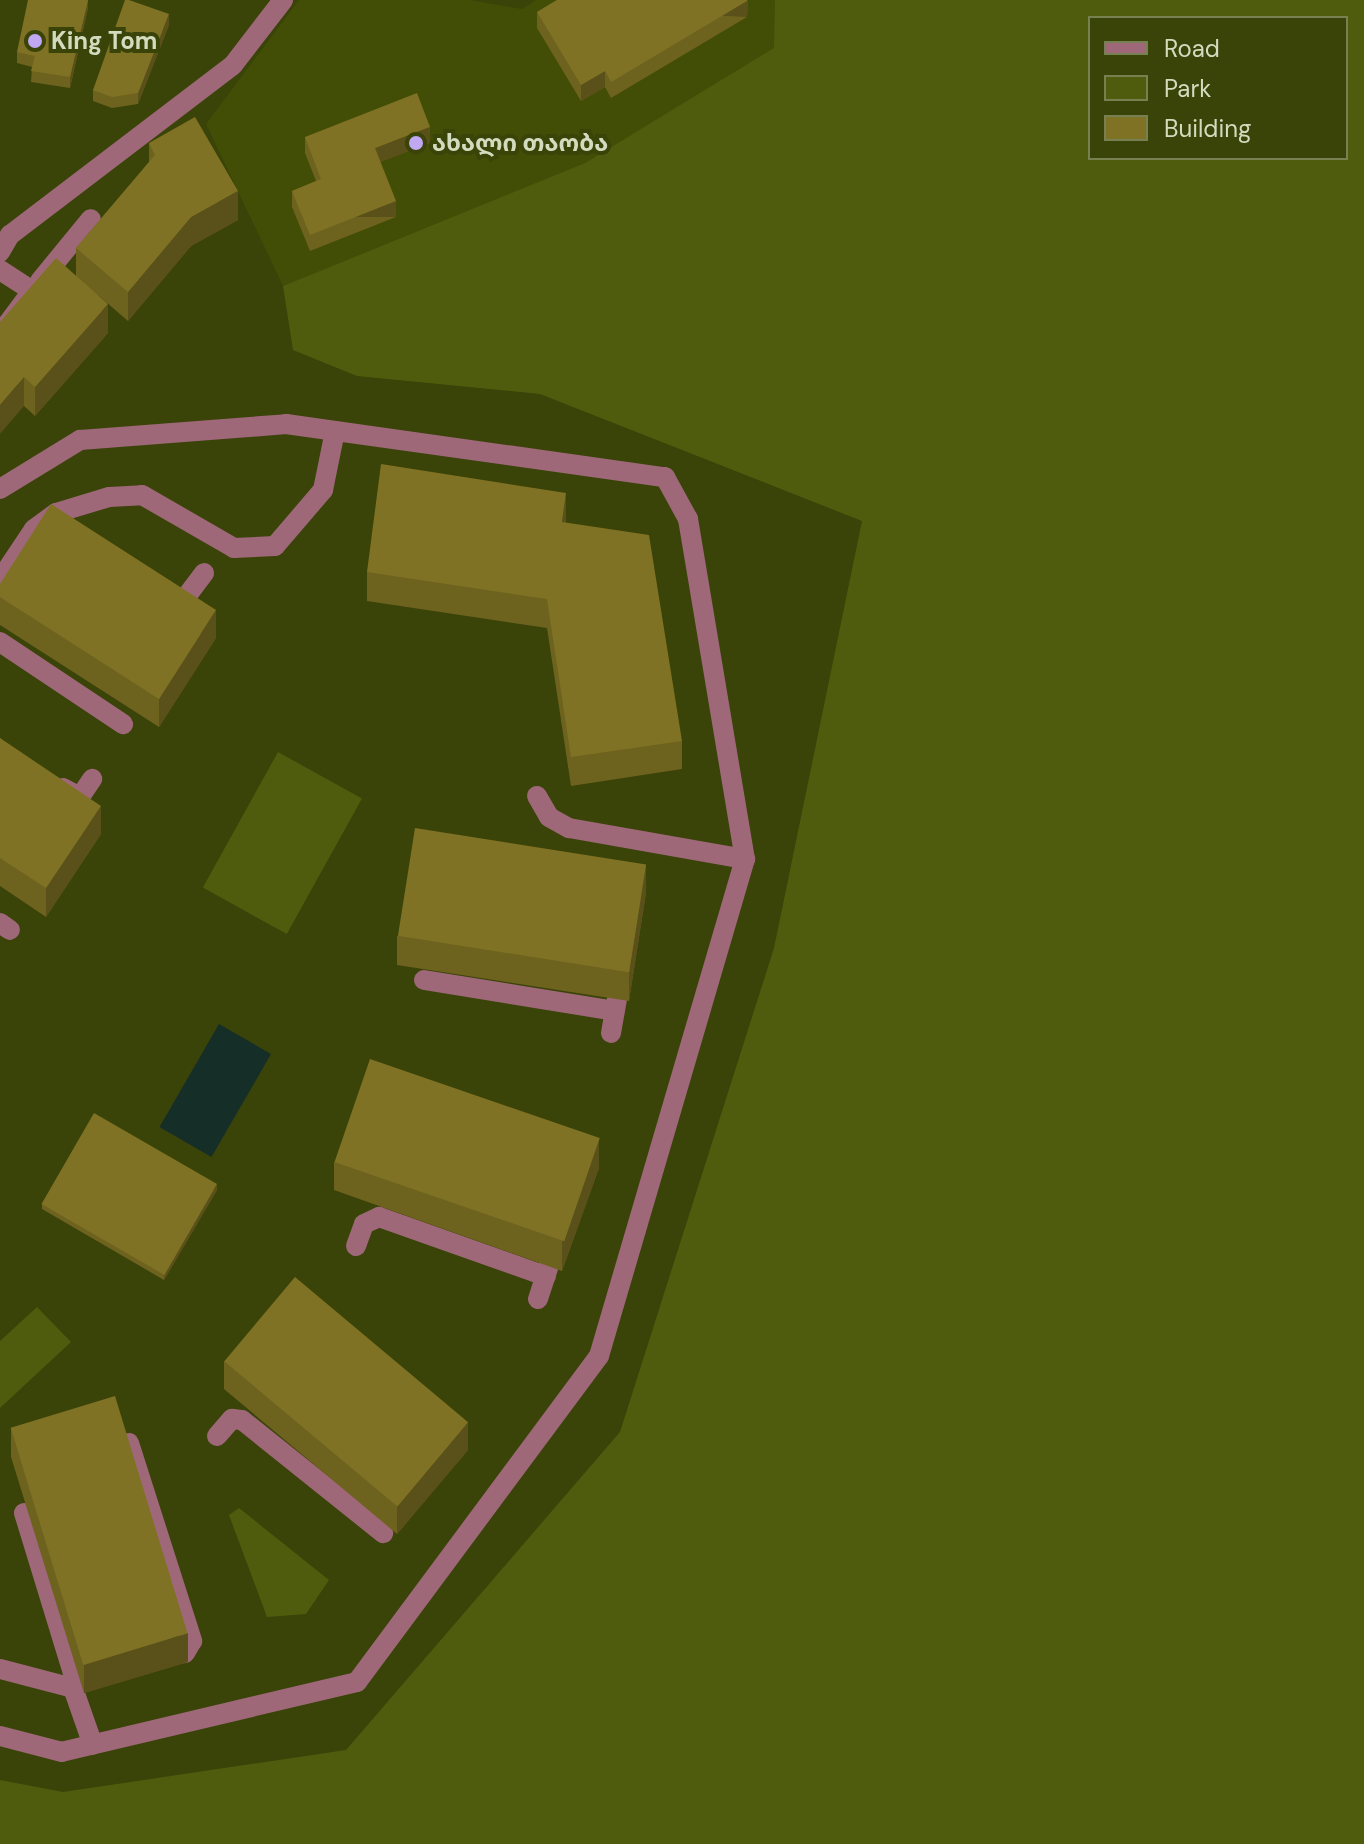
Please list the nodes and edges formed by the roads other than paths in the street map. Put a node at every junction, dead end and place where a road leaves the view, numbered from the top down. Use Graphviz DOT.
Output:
graph roads {
  1 [pos="283,0"];
  2 [pos="91,219"];
  3 [pos="0,252"];
  4 [pos="0,270"];
  5 [pos="32,291"];
  6 [pos="0,334"];
  7 [pos="335,431"];
  8 [pos="0,489"];
  9 [pos="204,573"];
  10 [pos="0,580"];
  11 [pos="147,584"];
  12 [pos="1,634"];
  13 [pos="123,724"];
  14 [pos="48,778"];
  15 [pos="92,779"];
  16 [pos="537,796"];
  17 [pos="745,859"];
  18 [pos="424,980"];
  19 [pos="611,1033"];
  20 [pos="356,1246"];
  21 [pos="538,1299"];
  22 [pos="126,1434"];
  23 [pos="217,1436"];
  24 [pos="24,1513"];
  25 [pos="381,1535"];
  26 [pos="185,1653"];
  27 [pos="0,1669"];
  28 [pos="77,1686"];
  29 [pos="0,1736"];
  30 [pos="93,1745"];
  1 -- 3 [label="street"];
  2 -- 5 [label="street"];
  4 -- 5 [label="street"];
  5 -- 6 [label="street"];
  7 -- 8 [label="street"];
  7 -- 10 [label="street"];
  7 -- 17 [label="street"];
  9 -- 11 [label="street"];
  12 -- 13 [label="street"];
  14 -- 15 [label="street"];
  16 -- 17 [label="street"];
  17 -- 30 [label="street"];
  18 -- 19 [label="street"];
  20 -- 21 [label="street"];
  22 -- 26 [label="street"];
  23 -- 25 [label="street"];
  24 -- 28 [label="street"];
  27 -- 28 [label="street"];
  28 -- 30 [label="street"];
  29 -- 30 [label="street"];
}
